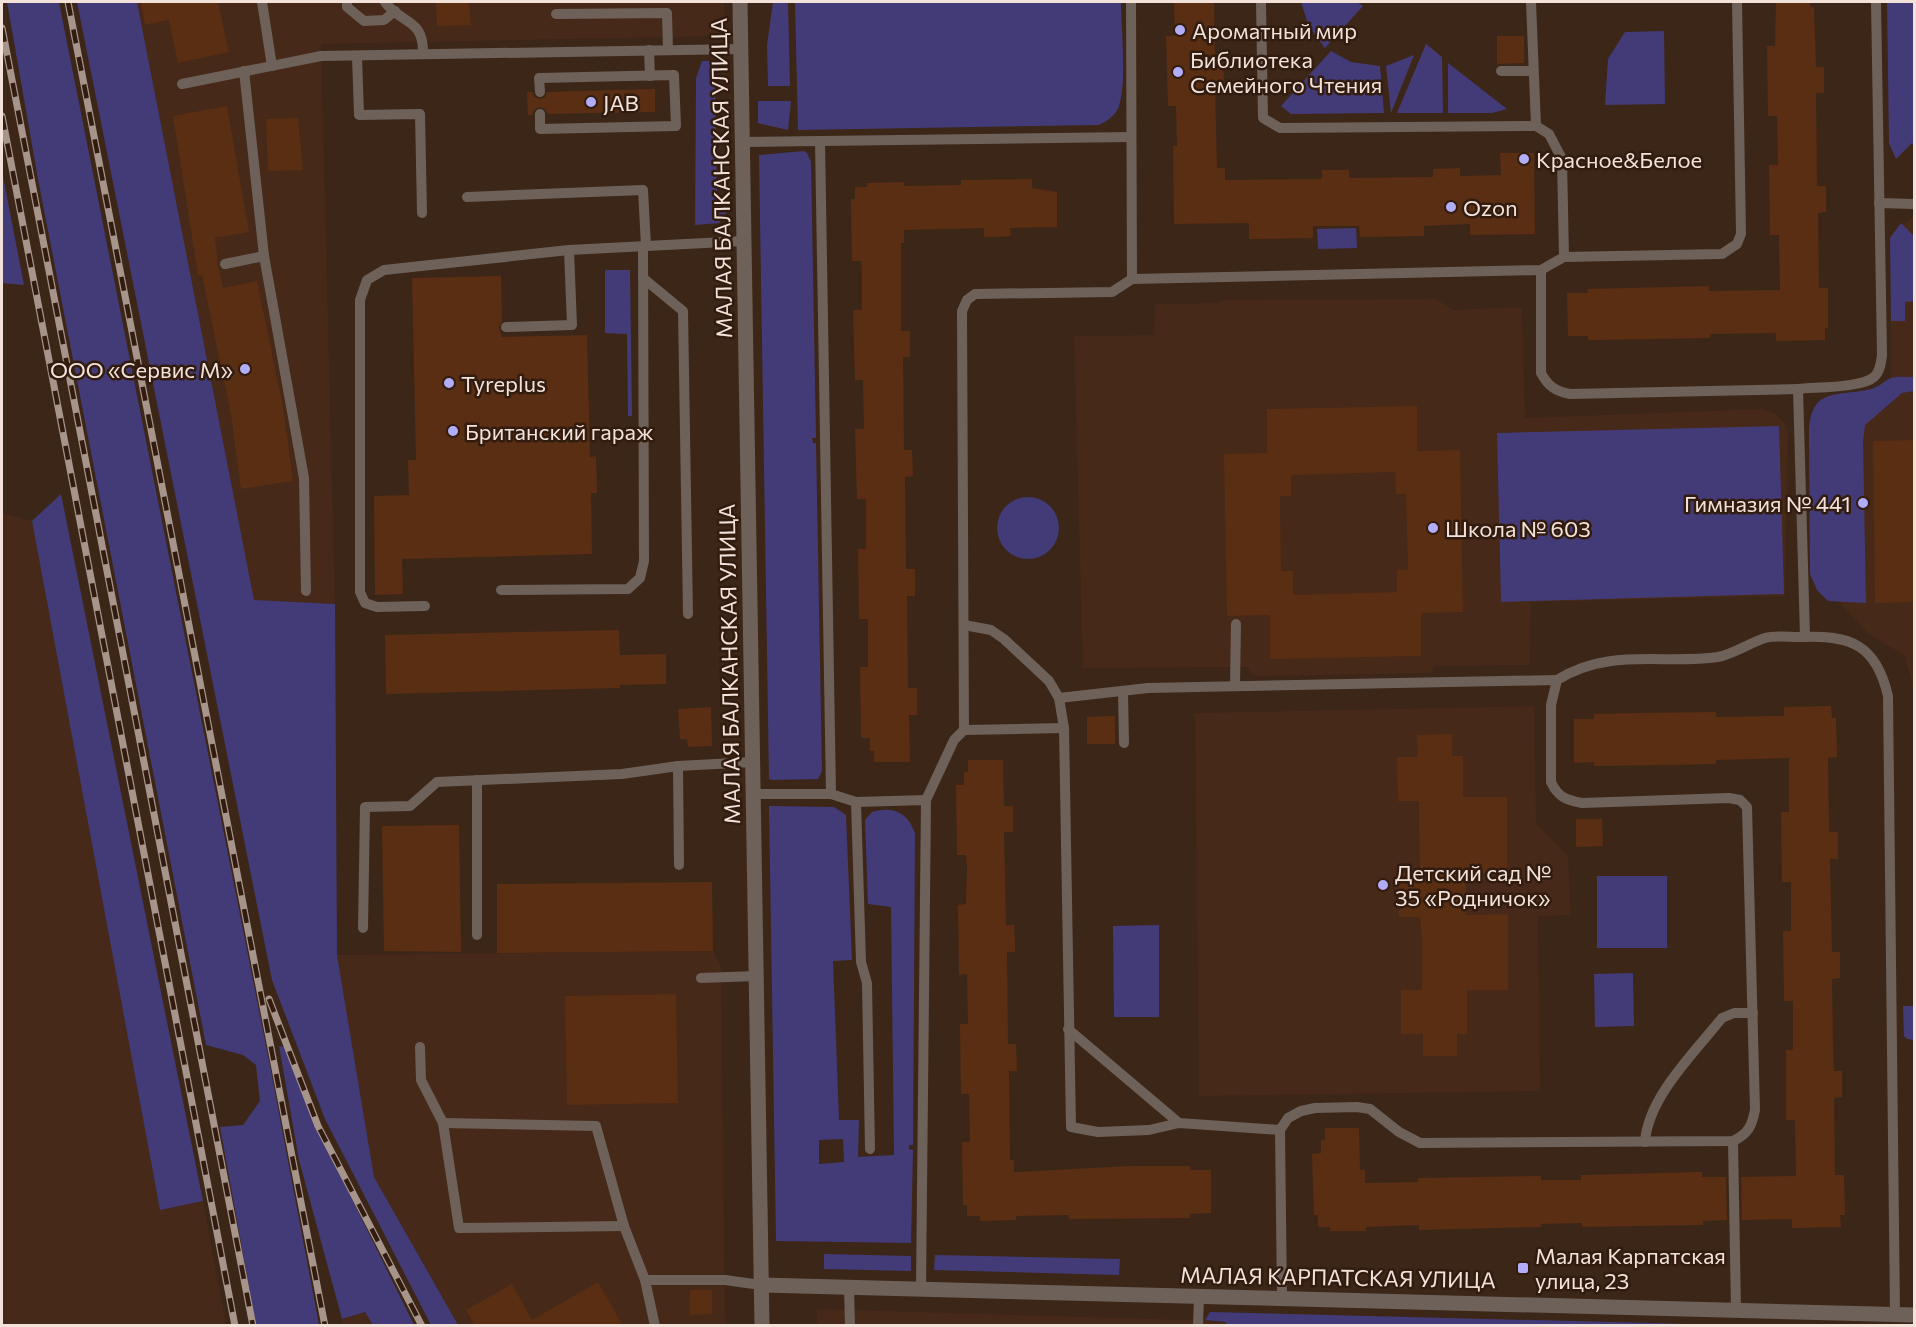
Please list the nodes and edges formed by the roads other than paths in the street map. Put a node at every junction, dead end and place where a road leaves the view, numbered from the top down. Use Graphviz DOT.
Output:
graph roads {
  1 [pos="262,2"];
  2 [pos="347,2"];
  3 [pos="385,2"];
  4 [pos="740,2"];
  5 [pos="1131,2"];
  6 [pos="1261,2"];
  7 [pos="1531,2"];
  8 [pos="1737,2"];
  9 [pos="1876,2"];
  10 [pos="669,7"];
  11 [pos="394,11"];
  12 [pos="556,14"];
  13 [pos="741,49"];
  14 [pos="649,50"];
  15 [pos="668,50"];
  16 [pos="423,54"];
  17 [pos="357,56"];
  18 [pos="272,66"];
  19 [pos="1501,70"];
  20 [pos="244,71"];
  21 [pos="1533,71"];
  22 [pos="650,76"];
  23 [pos="182,84"];
  24 [pos="540,92"];
  25 [pos="540,114"];
  26 [pos="1536,126"];
  27 [pos="1131,137"];
  28 [pos="820,141"];
  29 [pos="743,142"];
  30 [pos="467,197"];
  31 [pos="1880,203"];
  32 [pos="1914,204"];
  33 [pos="422,213"];
  34 [pos="744,241"];
  35 [pos="644,246"];
  36 [pos="569,250"];
  37 [pos="264,256"];
  38 [pos="1564,257"];
  39 [pos="225,264"];
  40 [pos="1541,270"];
  41 [pos="643,278"];
  42 [pos="1131,279"];
  43 [pos="506,327"];
  44 [pos="1798,388"];
  45 [pos="501,590"];
  46 [pos="306,591"];
  47 [pos="425,606"];
  48 [pos="688,614"];
  49 [pos="1236,624"];
  50 [pos="964,625"];
  51 [pos="1804,637"];
  52 [pos="1557,680"];
  53 [pos="1235,685"];
  54 [pos="1123,691"];
  55 [pos="1059,698"];
  56 [pos="1064,728"];
  57 [pos="964,730"];
  58 [pos="1124,743"];
  59 [pos="753,762"];
  60 [pos="678,766"];
  61 [pos="477,780"];
  62 [pos="753,794"];
  63 [pos="831,794"];
  64 [pos="926,800"];
  65 [pos="856,802"];
  66 [pos="679,865"];
  67 [pos="363,928"];
  68 [pos="477,935"];
  69 [pos="756,976"];
  70 [pos="701,978"];
  71 [pos="1753,1013"];
  72 [pos="1068,1029"];
  73 [pos="420,1047"];
  74 [pos="443,1123"];
  75 [pos="1179,1123"];
  76 [pos="1280,1130"];
  77 [pos="1645,1142"];
  78 [pos="1733,1142"];
  79 [pos="870,1149"];
  80 [pos="624,1226"];
  81 [pos="645,1280"];
  82 [pos="761,1285"];
  83 [pos="849,1287"];
  84 [pos="921,1289"];
  85 [pos="1199,1296"];
  86 [pos="1282,1298"];
  87 [pos="1736,1310"];
  88 [pos="1895,1314"];
  89 [pos="1914,1315"];
  90 [pos="655,1326"];
  91 [pos="762,1326"];
  92 [pos="850,1326"];
  93 [pos="1198,1326"];
  1 -- 18 [label="lane"];
  2 -- 11 [label="lane"];
  3 -- 11 [label="lane"];
  4 -- 13 [label="street, МАЛАЯ БАЛКАНСКАЯ УЛИЦА"];
  5 -- 27 [label="lane"];
  6 -- 26 [label="lane"];
  7 -- 21 [label="lane"];
  8 -- 38 [label="lane"];
  9 -- 31 [label="lane"];
  10 -- 12 [label="lane"];
  10 -- 15 [label="lane"];
  11 -- 16 [label="lane"];
  13 -- 15 [label="lane"];
  13 -- 29 [label="street, МАЛАЯ БАЛКАНСКАЯ УЛИЦА"];
  14 -- 15 [label="lane"];
  14 -- 16 [label="lane"];
  14 -- 22 [label="lane"];
  16 -- 17 [label="lane"];
  17 -- 18 [label="lane"];
  17 -- 33 [label="lane"];
  18 -- 20 [label="lane"];
  19 -- 21 [label="lane"];
  20 -- 23 [label="lane"];
  20 -- 37 [label="lane"];
  21 -- 26 [label="lane"];
  22 -- 24 [label="lane"];
  22 -- 25 [label="lane"];
  26 -- 38 [label="lane"];
  27 -- 28 [label="lane"];
  27 -- 42 [label="lane"];
  28 -- 29 [label="lane"];
  28 -- 63 [label="lane"];
  29 -- 34 [label="street, МАЛАЯ БАЛКАНСКАЯ УЛИЦА"];
  30 -- 35 [label="lane"];
  31 -- 32 [label="lane"];
  31 -- 44 [label="lane"];
  34 -- 35 [label="lane"];
  34 -- 59 [label="street, МАЛАЯ БАЛКАНСКАЯ УЛИЦА"];
  35 -- 36 [label="lane"];
  35 -- 41 [label="lane"];
  36 -- 43 [label="lane"];
  36 -- 47 [label="lane"];
  37 -- 39 [label="lane"];
  37 -- 46 [label="lane"];
  38 -- 40 [label="lane"];
  40 -- 42 [label="lane"];
  40 -- 44 [label="lane"];
  41 -- 45 [label="lane"];
  41 -- 48 [label="lane"];
  42 -- 50 [label="lane"];
  44 -- 51 [label="lane"];
  49 -- 53 [label="lane"];
  50 -- 55 [label="lane"];
  50 -- 57 [label="lane"];
  51 -- 52 [label="lane"];
  51 -- 88 [label="lane"];
  52 -- 53 [label="lane"];
  52 -- 71 [label="lane"];
  53 -- 54 [label="lane"];
  54 -- 55 [label="lane"];
  54 -- 58 [label="lane"];
  55 -- 56 [label="lane"];
  56 -- 57 [label="lane"];
  56 -- 72 [label="lane"];
  57 -- 64 [label="lane"];
  59 -- 60 [label="lane"];
  59 -- 62 [label="street, МАЛАЯ БАЛКАНСКАЯ УЛИЦА"];
  60 -- 61 [label="lane"];
  60 -- 66 [label="lane"];
  61 -- 67 [label="lane"];
  61 -- 68 [label="lane"];
  62 -- 63 [label="lane"];
  62 -- 69 [label="street, МАЛАЯ БАЛКАНСКАЯ УЛИЦА"];
  63 -- 65 [label="lane"];
  64 -- 65 [label="lane"];
  64 -- 84 [label="lane"];
  65 -- 79 [label="lane"];
  69 -- 70 [label="lane"];
  69 -- 82 [label="street, МАЛАЯ БАЛКАНСКАЯ УЛИЦА"];
  71 -- 77 [label="lane"];
  71 -- 78 [label="lane"];
  72 -- 75 [label="lane"];
  72 -- 75 [label="lane"];
  73 -- 74 [label="lane"];
  74 -- 80 [label="lane"];
  74 -- 80 [label="lane"];
  75 -- 76 [label="lane"];
  76 -- 77 [label="lane"];
  76 -- 86 [label="lane"];
  77 -- 78 [label="lane"];
  78 -- 87 [label="lane"];
  80 -- 81 [label="lane"];
  81 -- 82 [label="lane"];
  81 -- 90 [label="lane"];
  82 -- 83 [label="street, МАЛАЯ КАРПАТСКАЯ УЛИЦА"];
  82 -- 91 [label="street, МАЛАЯ БАЛКАНСКАЯ УЛИЦА"];
  83 -- 84 [label="street, МАЛАЯ КАРПАТСКАЯ УЛИЦА"];
  83 -- 92 [label="lane"];
  84 -- 85 [label="street, МАЛАЯ КАРПАТСКАЯ УЛИЦА"];
  85 -- 86 [label="street, МАЛАЯ КАРПАТСКАЯ УЛИЦА"];
  85 -- 93 [label="lane"];
  86 -- 87 [label="street, МАЛАЯ КАРПАТСКАЯ УЛИЦА"];
  87 -- 88 [label="street, МАЛАЯ КАРПАТСКАЯ УЛИЦА"];
  88 -- 89 [label="street, МАЛАЯ КАРПАТСКАЯ УЛИЦА"];
}
